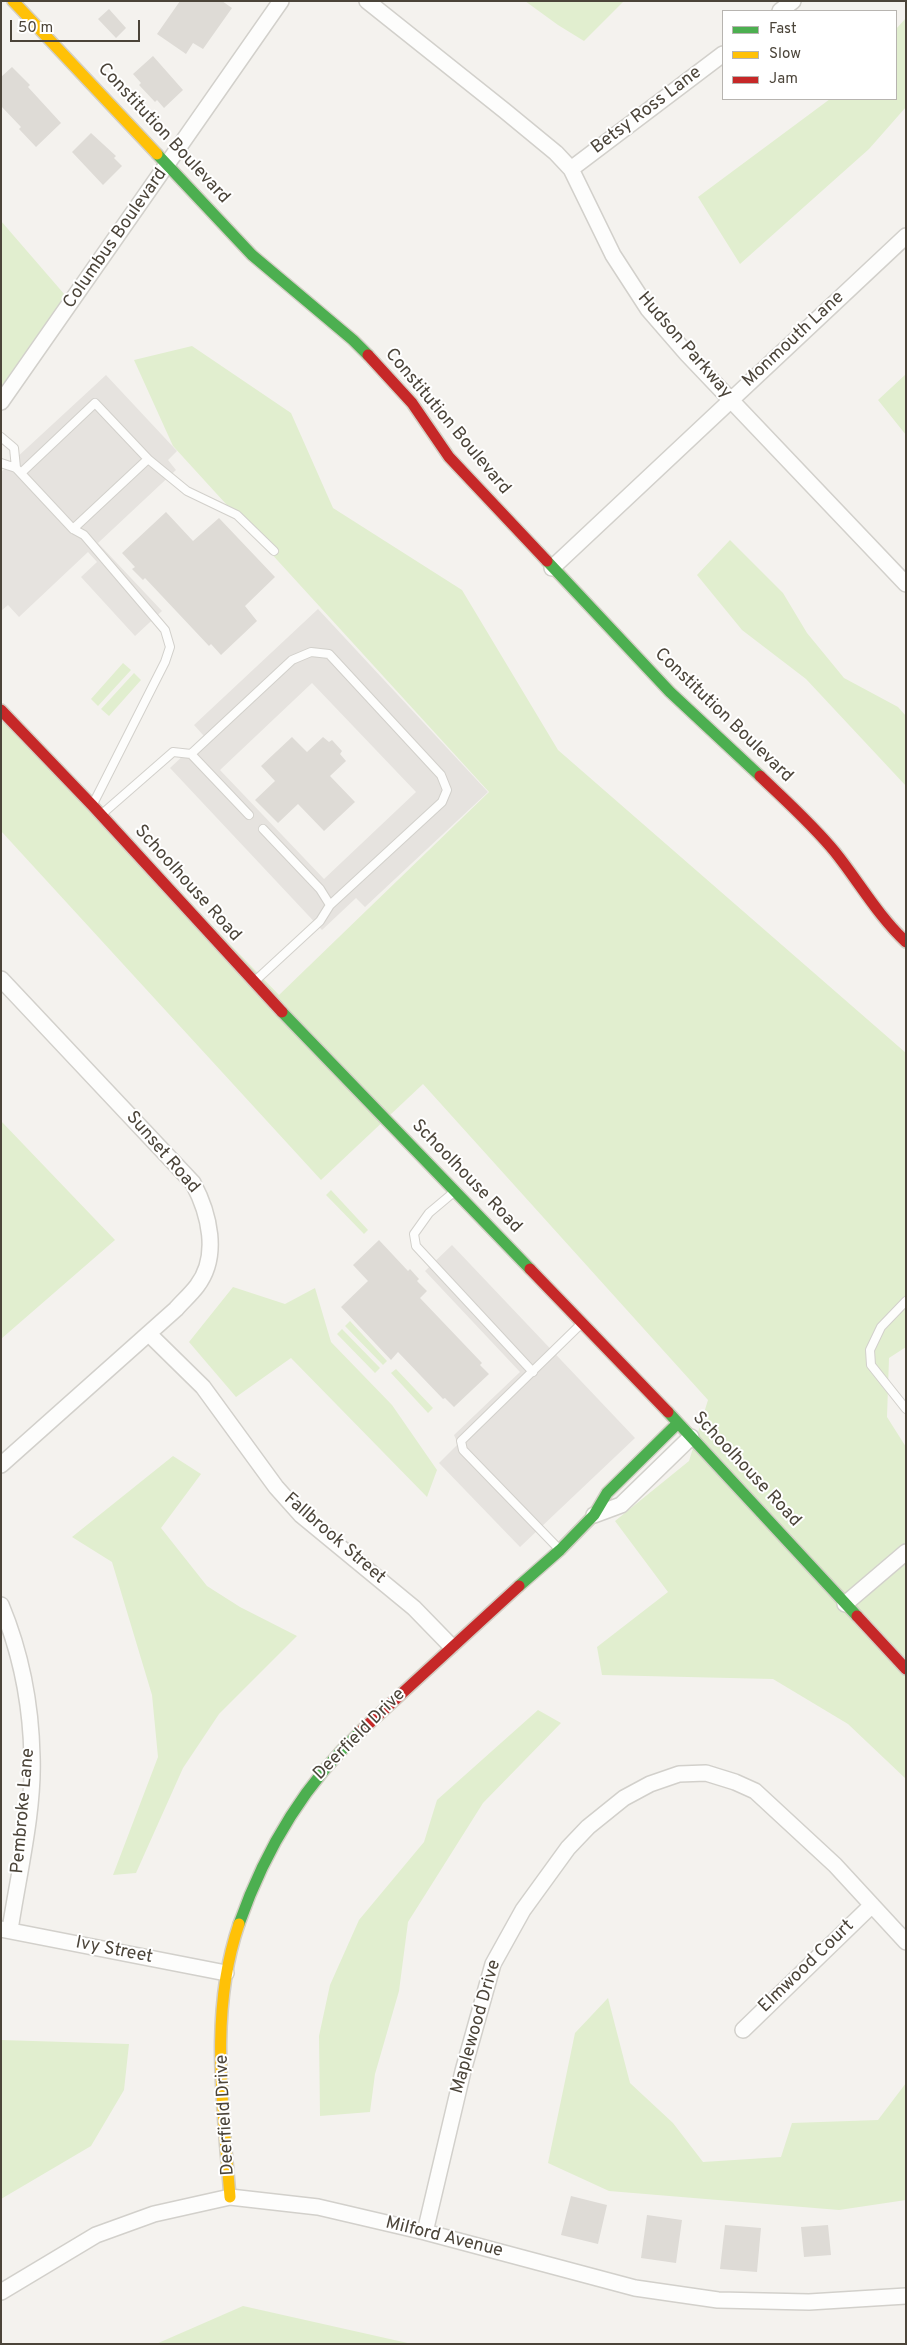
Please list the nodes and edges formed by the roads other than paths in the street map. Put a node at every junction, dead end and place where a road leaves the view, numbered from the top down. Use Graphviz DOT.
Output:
graph roads {
  1 [pos="13,1"];
  2 [pos="281,1"];
  3 [pos="367,1"];
  4 [pos="794,1"];
  5 [pos="781,10"];
  6 [pos="722,55"];
  7 [pos="168,164"];
  8 [pos="571,169"];
  9 [pos="906,236"];
  10 [pos="730,399"];
  11 [pos="1,402"];
  12 [pos="1,437"];
  13 [pos="148,459"];
  14 [pos="1,464"];
  15 [pos="19,471"];
  16 [pos="73,529"];
  17 [pos="274,552"];
  18 [pos="552,568"];
  19 [pos="906,584"];
  20 [pos="1,710"];
  21 [pos="191,754"];
  22 [pos="92,805"];
  23 [pos="101,815"];
  24 [pos="249,815"];
  25 [pos="263,829"];
  26 [pos="330,906"];
  27 [pos="906,942"];
  28 [pos="1,979"];
  29 [pos="254,982"];
  30 [pos="456,1190"];
  31 [pos="906,1302"];
  32 [pos="582,1324"];
  33 [pos="149,1334"];
  34 [pos="533,1372"];
  35 [pos="906,1409"];
  36 [pos="678,1423"];
  37 [pos="691,1437"];
  38 [pos="1,1465"];
  39 [pos="594,1515"];
  40 [pos="560,1550"];
  41 [pos="906,1552"];
  42 [pos="845,1604"];
  43 [pos="1,1605"];
  44 [pos="451,1646"];
  45 [pos="906,1669"];
  46 [pos="872,1905"];
  47 [pos="6,1930"];
  48 [pos="906,1942"];
  49 [pos="226,1973"];
  50 [pos="743,2030"];
  51 [pos="230,2197"];
  52 [pos="424,2232"];
  53 [pos="1,2292"];
  54 [pos="906,2296"];
  1 -- 7 [label="street, Constitution Boulevard"];
  2 -- 7 [label="street, Columbus Boulevard"];
  3 -- 8 [label="street, Hudson Parkway"];
  4 -- 5 [label="street"];
  6 -- 8 [label="street, Betsy Ross Lane"];
  7 -- 11 [label="street, Columbus Boulevard"];
  7 -- 18 [label="street, Constitution Boulevard"];
  8 -- 10 [label="street, Hudson Parkway"];
  9 -- 10 [label="street, Monmouth Lane"];
  10 -- 18 [label="street, Monmouth Lane"];
  10 -- 19 [label="street, Hudson Parkway"];
  12 -- 15 [label="lane"];
  13 -- 15 [label="lane"];
  13 -- 16 [label="lane"];
  13 -- 17 [label="lane"];
  14 -- 15 [label="lane"];
  15 -- 16 [label="lane"];
  16 -- 22 [label="lane"];
  18 -- 27 [label="street, Constitution Boulevard"];
  20 -- 22 [label="street, Schoolhouse Road"];
  21 -- 23 [label="lane"];
  21 -- 24 [label="lane"];
  21 -- 26 [label="lane"];
  22 -- 23 [label="street, Schoolhouse Road"];
  23 -- 29 [label="street, Schoolhouse Road"];
  25 -- 26 [label="lane"];
  26 -- 29 [label="lane"];
  28 -- 33 [label="street, Sunset Road"];
  29 -- 30 [label="street, Schoolhouse Road"];
  30 -- 32 [label="street, Schoolhouse Road"];
  30 -- 34 [label="lane"];
  31 -- 35 [label="lane"];
  32 -- 34 [label="lane"];
  32 -- 36 [label="street, Schoolhouse Road"];
  33 -- 38 [label="street, Sunset Road"];
  33 -- 44 [label="street, Fallbrook Street"];
  34 -- 40 [label="lane"];
  36 -- 37 [label="street, Schoolhouse Road"];
  36 -- 39 [label="street, Deerfield Drive"];
  37 -- 39 [label="street, Deerfield Drive"];
  37 -- 42 [label="street, Schoolhouse Road"];
  39 -- 40 [label="street, Deerfield Drive"];
  40 -- 44 [label="street, Deerfield Drive"];
  41 -- 42 [label="street"];
  42 -- 45 [label="street, Schoolhouse Road"];
  43 -- 47 [label="street, Pembroke Lane"];
  44 -- 49 [label="street, Deerfield Drive"];
  46 -- 48 [label="street, Maplewood Drive"];
  46 -- 50 [label="street, Elmwood Court"];
  46 -- 52 [label="street, Maplewood Drive"];
  47 -- 49 [label="street, Ivy Street"];
  49 -- 51 [label="street, Deerfield Drive"];
  51 -- 52 [label="street, Milford Avenue"];
  51 -- 53 [label="street, Milford Avenue"];
  52 -- 54 [label="street, Milford Avenue"];
}
